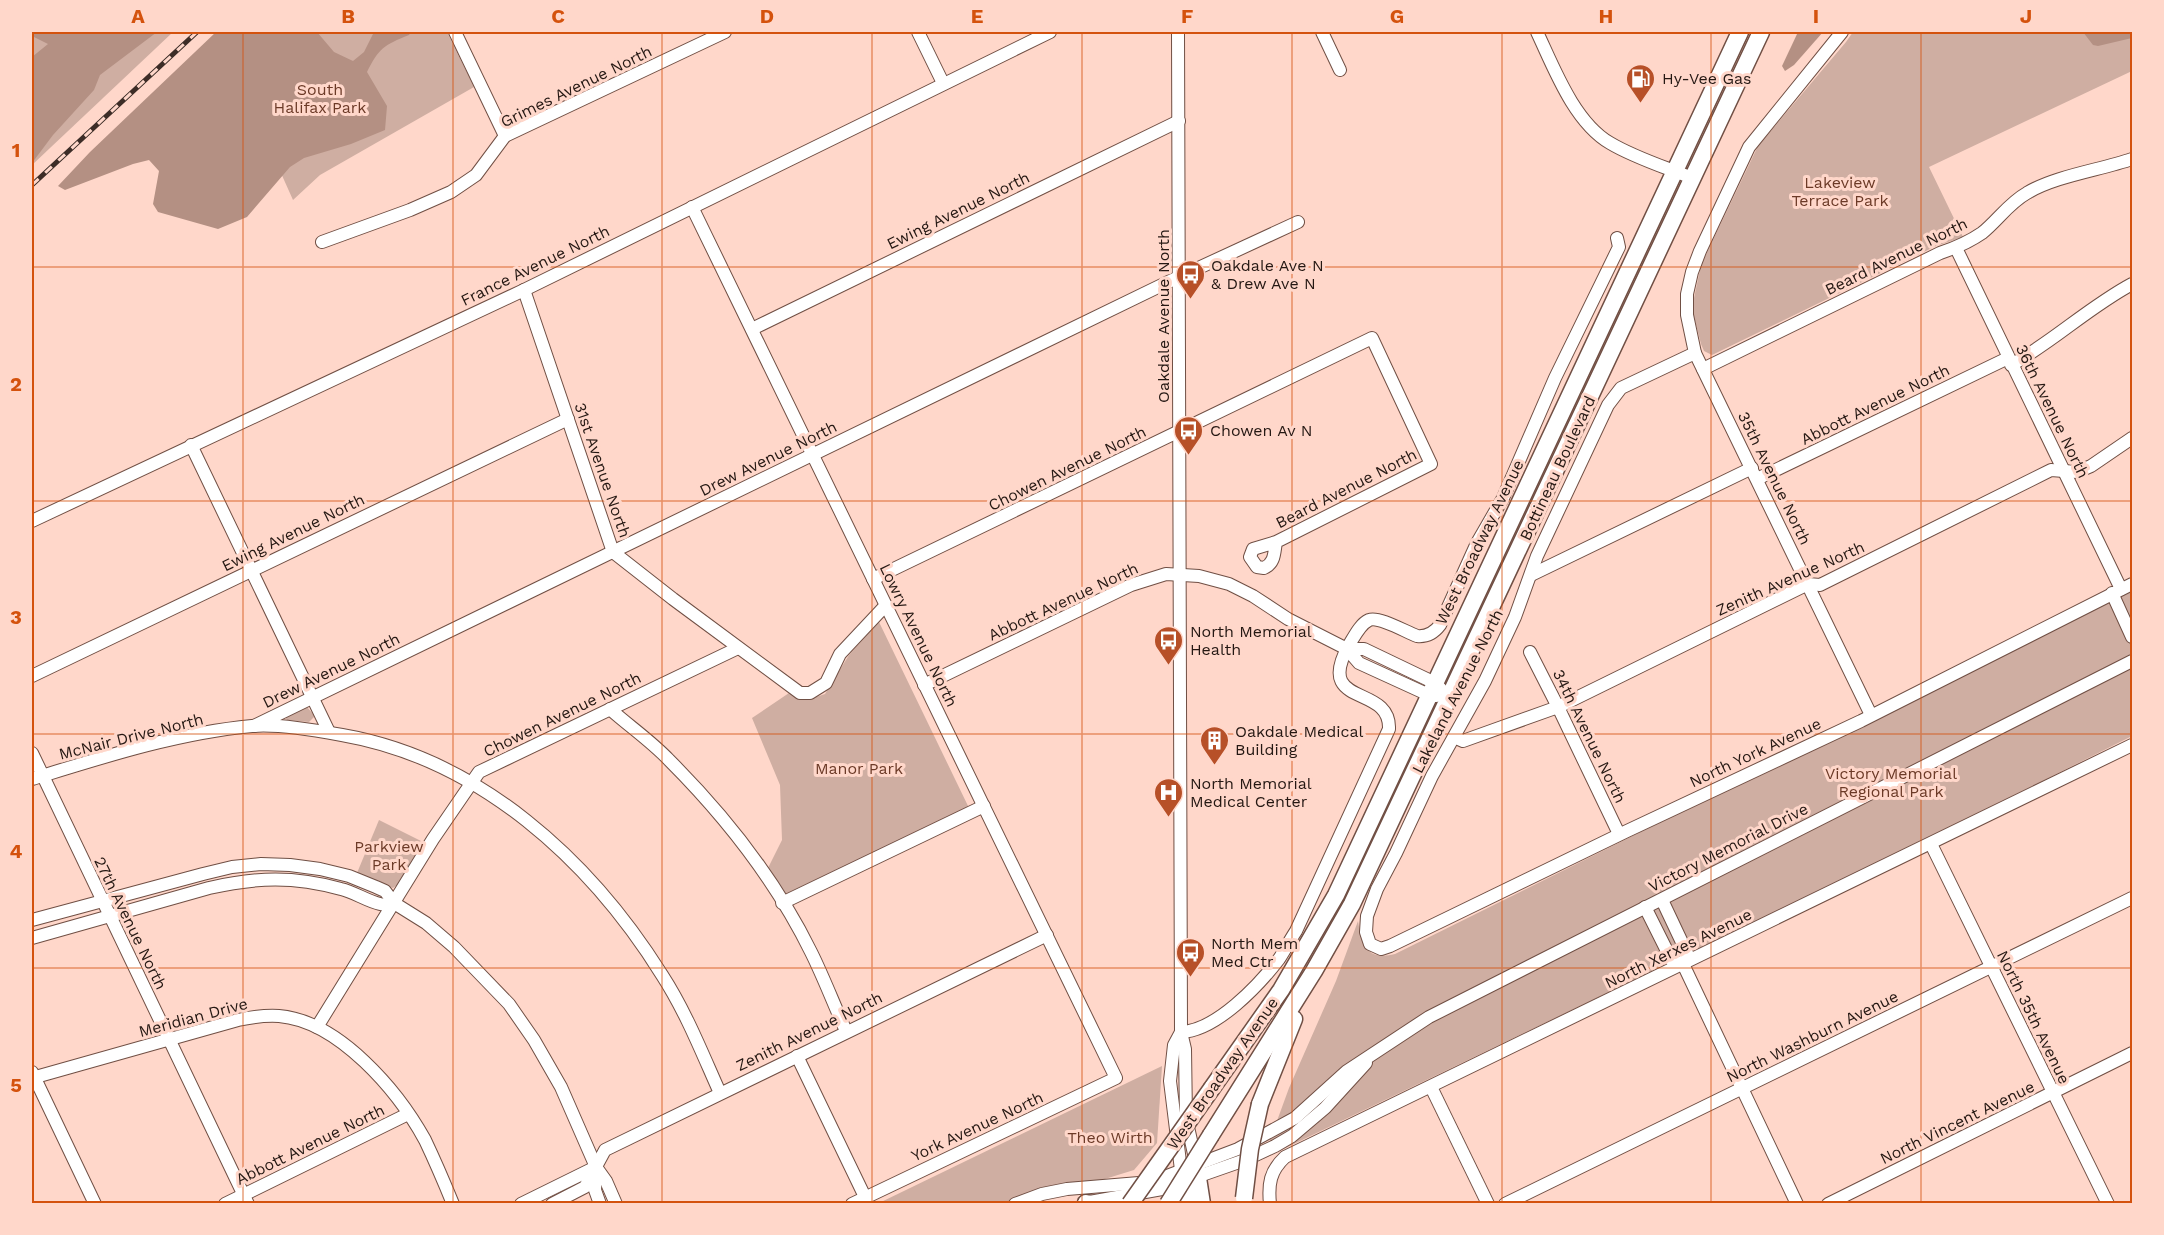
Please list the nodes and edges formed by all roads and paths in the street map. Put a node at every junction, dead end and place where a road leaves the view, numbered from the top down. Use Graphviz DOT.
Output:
graph roads {
  1 [pos="455,32"];
  2 [pos="725,32"];
  3 [pos="918,32"];
  4 [pos="1050,32"];
  5 [pos="1178,32"];
  6 [pos="1322,32"];
  7 [pos="1537,32"];
  8 [pos="1740,32"];
  9 [pos="1761,32"];
  10 [pos="1771,32"];
  11 [pos="1842,32"];
  12 [pos="1340,70"];
  13 [pos="943,83"];
  14 [pos="1179,121"];
  15 [pos="505,136"];
  16 [pos="1705,149"];
  17 [pos="2133,159"];
  18 [pos="1674,171"];
  19 [pos="1692,178"];
  20 [pos="692,207"];
  21 [pos="1298,222"];
  22 [pos="1617,238"];
  23 [pos="322,242"];
  24 [pos="1956,248"];
  25 [pos="1179,278"];
  26 [pos="2133,284"];
  27 [pos="524,290"];
  28 [pos="752,329"];
  29 [pos="1695,353"];
  30 [pos="2010,361"];
  31 [pos="1703,369"];
  32 [pos="568,419"];
  33 [pos="1180,432"];
  34 [pos="2133,438"];
  35 [pos="191,445"];
  36 [pos="813,454"];
  37 [pos="1431,464"];
  38 [pos="2064,471"];
  39 [pos="1754,474"];
  40 [pos="32,521"];
  41 [pos="1276,542"];
  42 [pos="613,552"];
  43 [pos="252,570"];
  44 [pos="1180,574"];
  45 [pos="1531,575"];
  46 [pos="873,579"];
  47 [pos="1808,584"];
  48 [pos="2126,588"];
  49 [pos="886,605"];
  50 [pos="2133,637"];
  51 [pos="738,648"];
  52 [pos="1347,649"];
  53 [pos="1530,652"];
  54 [pos="2133,661"];
  55 [pos="32,676"];
  56 [pos="924,685"];
  57 [pos="1432,689"];
  58 [pos="1449,696"];
  59 [pos="312,697"];
  60 [pos="1558,707"];
  61 [pos="610,709"];
  62 [pos="1871,715"];
  63 [pos="254,726"];
  64 [pos="329,732"];
  65 [pos="1454,736"];
  66 [pos="2133,745"];
  67 [pos="32,753"];
  68 [pos="37,777"];
  69 [pos="470,782"];
  70 [pos="984,806"];
  71 [pos="1619,834"];
  72 [pos="1931,844"];
  73 [pos="1344,876"];
  74 [pos="2133,898"];
  75 [pos="102,900"];
  76 [pos="1662,900"];
  77 [pos="394,903"];
  78 [pos="782,903"];
  79 [pos="1352,904"];
  80 [pos="1645,908"];
  81 [pos="110,916"];
  82 [pos="32,920"];
  83 [pos="1047,935"];
  84 [pos="32,938"];
  85 [pos="1333,939"];
  86 [pos="1390,946"];
  87 [pos="1683,964"];
  88 [pos="1992,967"];
  89 [pos="317,1027"];
  90 [pos="846,1032"];
  91 [pos="1181,1032"];
  92 [pos="169,1040"];
  93 [pos="2133,1053"];
  94 [pos="797,1056"];
  95 [pos="32,1076"];
  96 [pos="1116,1078"];
  97 [pos="1431,1087"];
  98 [pos="1743,1088"];
  99 [pos="720,1093"];
  100 [pos="2053,1093"];
  101 [pos="408,1114"];
  102 [pos="596,1167"];
  103 [pos="1190,1173"];
  104 [pos="865,1197"];
  105 [pos="246,1199"];
  106 [pos="1244,1201"];
  107 [pos="95,1203"];
  108 [pos="225,1203"];
  109 [pos="453,1203"];
  110 [pos="521,1203"];
  111 [pos="552,1203"];
  112 [pos="600,1203"];
  113 [pos="616,1203"];
  114 [pos="852,1203"];
  115 [pos="1015,1203"];
  116 [pos="1084,1203"];
  117 [pos="1090,1203"];
  118 [pos="1110,1203"];
  119 [pos="1122,1203"];
  120 [pos="1130,1203"];
  121 [pos="1168,1203"];
  122 [pos="1189,1203"];
  123 [pos="1202,1203"];
  124 [pos="1270,1203"];
  125 [pos="1488,1203"];
  126 [pos="1505,1203"];
  127 [pos="1797,1203"];
  128 [pos="1828,1203"];
  129 [pos="2108,1203"];
  1 -- 15 [label="street"];
  2 -- 15 [label="street, Grimes Avenue North"];
  3 -- 13 [label="street"];
  4 -- 13 [label="street, France Avenue North"];
  5 -- 14 [label="street, Oakdale Avenue North"];
  6 -- 12 [label="street"];
  7 -- 18 [label="street"];
  8 -- 18 [label="main road, Bottineau Boulevard"];
  9 -- 16 [label="main road, Bottineau Boulevard"];
  10 -- 16 [label="main road"];
  11 -- 29 [label="street"];
  13 -- 20 [label="street, France Avenue North"];
  14 -- 25 [label="street, Oakdale Avenue North"];
  14 -- 28 [label="street, Ewing Avenue North"];
  15 -- 23 [label="street, Grimes Avenue North"];
  16 -- 19 [label="main road, Bottineau Boulevard"];
  17 -- 24 [label="street, Beard Avenue North"];
  18 -- 19 [label="street"];
  18 -- 57 [label="main road, Bottineau Boulevard"];
  19 -- 58 [label="main road, Bottineau Boulevard"];
  20 -- 27 [label="street, France Avenue North"];
  20 -- 28 [label="street, Lowry Avenue North"];
  21 -- 25 [label="street, Drew Avenue North"];
  22 -- 52 [label="street, West Broadway Avenue"];
  24 -- 30 [label="street, 36th Avenue North"];
  24 -- 31 [label="street, Beard Avenue North"];
  25 -- 33 [label="street, Oakdale Avenue North"];
  25 -- 36 [label="street, Drew Avenue North"];
  26 -- 30 [label="street, Abbott Avenue North"];
  27 -- 32 [label="street, 31st Avenue North"];
  27 -- 35 [label="street, France Avenue North"];
  28 -- 36 [label="street, Lowry Avenue North"];
  29 -- 31 [label="street, 35th Avenue North"];
  29 -- 45 [label="street, Lakeland Avenue North"];
  30 -- 38 [label="street, 36th Avenue North"];
  30 -- 39 [label="street, Abbott Avenue North"];
  31 -- 39 [label="street, 35th Avenue North"];
  32 -- 42 [label="street, 31st Avenue North"];
  32 -- 43 [label="street, Ewing Avenue North"];
  33 -- 37 [label="street, Chowen Avenue North"];
  33 -- 44 [label="street, Oakdale Avenue North"];
  33 -- 46 [label="street, Chowen Avenue North"];
  34 -- 38 [label="street, Zenith Avenue North"];
  35 -- 40 [label="street, France Avenue North"];
  35 -- 43 [label="street"];
  36 -- 42 [label="street, Drew Avenue North"];
  36 -- 46 [label="street, Lowry Avenue North"];
  37 -- 41 [label="street, Beard Avenue North"];
  38 -- 47 [label="street, Zenith Avenue North"];
  38 -- 48 [label="street, 36th Avenue North"];
  39 -- 45 [label="street, Abbott Avenue North"];
  39 -- 47 [label="street, 35th Avenue North"];
  42 -- 51 [label="street, 31st Avenue North"];
  42 -- 59 [label="street, Drew Avenue North"];
  43 -- 55 [label="street, Ewing Avenue North"];
  43 -- 59 [label="street"];
  44 -- 52 [label="street, Abbott Avenue North"];
  44 -- 56 [label="street, Abbott Avenue North"];
  44 -- 91 [label="street, Oakdale Avenue North"];
  45 -- 65 [label="street, Lakeland Avenue North"];
  46 -- 49 [label="street, Lowry Avenue North"];
  47 -- 60 [label="street, Zenith Avenue North"];
  47 -- 62 [label="street, 35th Avenue North"];
  48 -- 50 [label="street, 36th Avenue North"];
  48 -- 62 [label="street, North York Avenue"];
  49 -- 51 [label="street, 31st Avenue North"];
  49 -- 56 [label="street, Lowry Avenue North"];
  51 -- 61 [label="street, Chowen Avenue North"];
  52 -- 57 [label="street, Abbott Avenue North"];
  52 -- 91 [label="street, West Broadway Avenue"];
  53 -- 60 [label="street, 34th Avenue North"];
  54 -- 76 [label="street, Victory Memorial Drive"];
  56 -- 70 [label="street, Lowry Avenue North"];
  57 -- 58 [label="street, Abbott Avenue North"];
  57 -- 73 [label="main road, Bottineau Boulevard"];
  58 -- 79 [label="main road, Bottineau Boulevard"];
  59 -- 63 [label="street, Drew Avenue North"];
  59 -- 64 [label="street"];
  60 -- 65 [label="street, Zenith Avenue North"];
  60 -- 71 [label="street, 34th Avenue North"];
  61 -- 69 [label="street, Chowen Avenue North"];
  61 -- 78 [label="street"];
  62 -- 71 [label="street, North York Avenue"];
  63 -- 64 [label="street, McNair Drive North"];
  63 -- 68 [label="street, McNair Drive North"];
  64 -- 69 [label="street, McNair Drive North"];
  65 -- 86 [label="street, Lakeland Avenue North"];
  66 -- 72 [label="street, North Xerxes Avenue"];
  67 -- 68 [label="street, 27th Avenue North"];
  68 -- 75 [label="street, 27th Avenue North"];
  69 -- 77 [label="street, Chowen Avenue North"];
  69 -- 99 [label="street, McNair Drive North"];
  70 -- 78 [label="street"];
  70 -- 83 [label="street, Lowry Avenue North"];
  71 -- 86 [label="street, North York Avenue"];
  72 -- 87 [label="street, North Xerxes Avenue"];
  72 -- 88 [label="street, North 35th Avenue"];
  73 -- 120 [label="main road, West Broadway Avenue, bridge"];
  74 -- 88 [label="street, North Washburn Avenue"];
  75 -- 77 [label="street"];
  75 -- 81 [label="street, 27th Avenue North"];
  75 -- 82 [label="street"];
  76 -- 80 [label="street, Victory Memorial Drive"];
  76 -- 87 [label="street"];
  77 -- 81 [label="street"];
  77 -- 89 [label="street, Chowen Avenue North"];
  77 -- 102 [label="street"];
  78 -- 90 [label="street"];
  79 -- 85 [label="main road, West Broadway Avenue"];
  80 -- 87 [label="street"];
  80 -- 103 [label="street, Victory Memorial Drive"];
  81 -- 84 [label="street"];
  81 -- 92 [label="street, 27th Avenue North"];
  83 -- 90 [label="street, Zenith Avenue North"];
  83 -- 96 [label="street, Lowry Avenue North"];
  85 -- 106 [label="main road, bridge"];
  85 -- 121 [label="main road, West Broadway Avenue, bridge"];
  87 -- 97 [label="street, North Xerxes Avenue"];
  87 -- 98 [label="street"];
  88 -- 98 [label="street, North Washburn Avenue"];
  88 -- 100 [label="street, North 35th Avenue"];
  89 -- 92 [label="street, Meridian Drive"];
  89 -- 101 [label="street, Meridian Drive"];
  90 -- 94 [label="street, Zenith Avenue North"];
  91 -- 103 [label="street, Oakdale Avenue North"];
  92 -- 95 [label="street, Meridian Drive"];
  92 -- 105 [label="street, 27th Avenue North"];
  93 -- 100 [label="street, North Vincent Avenue"];
  94 -- 99 [label="street, Zenith Avenue North"];
  94 -- 104 [label="street"];
  95 -- 107 [label="street"];
  96 -- 104 [label="street, York Avenue North"];
  97 -- 124 [label="street, North Xerxes Avenue"];
  97 -- 125 [label="street"];
  98 -- 126 [label="street, North Washburn Avenue"];
  98 -- 127 [label="street"];
  99 -- 102 [label="street, Zenith Avenue North"];
  100 -- 128 [label="street, North Vincent Avenue"];
  100 -- 129 [label="street, North 35th Avenue"];
  101 -- 105 [label="street, Abbott Avenue North"];
  101 -- 109 [label="street, Meridian Drive"];
  102 -- 110 [label="street, Zenith Avenue North"];
  102 -- 111 [label="street, Zenith Avenue North"];
  102 -- 112 [label="street"];
  102 -- 113 [label="street"];
  103 -- 115 [label="street"];
  103 -- 116 [label="street"];
  103 -- 122 [label="main road"];
  103 -- 123 [label="main road"];
  104 -- 114 [label="street, York Avenue North"];
  105 -- 108 [label="street, Abbott Avenue North"];
  116 -- 117 [label="main road"];
  118 -- 119 [label="main road"];
}
